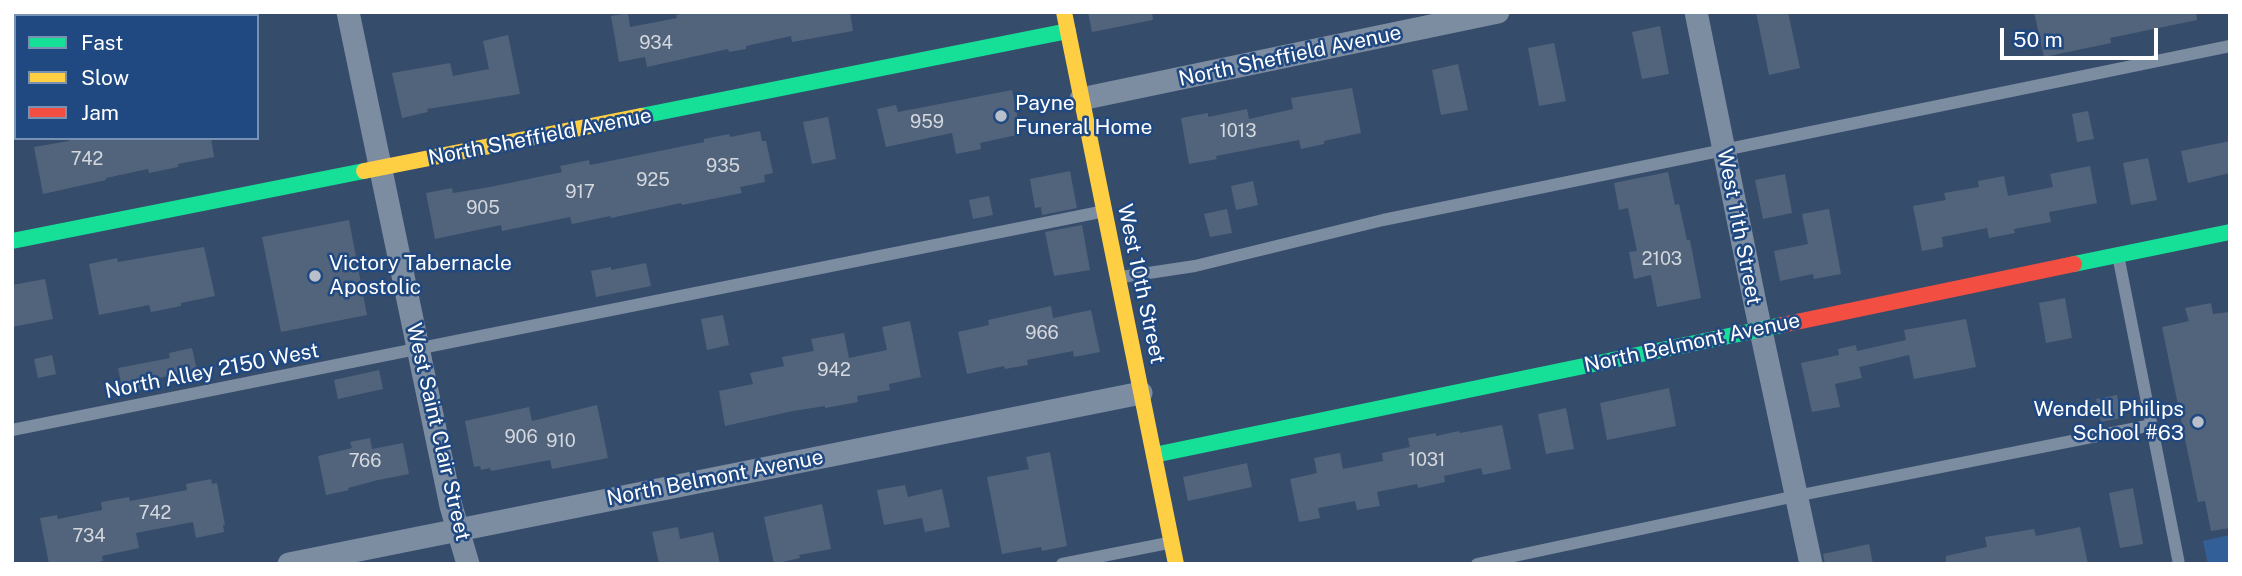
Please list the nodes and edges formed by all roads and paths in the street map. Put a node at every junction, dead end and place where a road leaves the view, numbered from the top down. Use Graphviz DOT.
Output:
graph roads {
  1 [pos="348,12"];
  2 [pos="1064,12"];
  3 [pos="1498,12"];
  4 [pos="1696,12"];
  5 [pos="1068,32"];
  6 [pos="2230,46"];
  7 [pos="1082,99"];
  8 [pos="1724,151"];
  9 [pos="380,168"];
  10 [pos="1104,211"];
  11 [pos="2230,232"];
  12 [pos="12,242"];
  13 [pos="2118,255"];
  14 [pos="1118,277"];
  15 [pos="1760,329"];
  16 [pos="419,350"];
  17 [pos="1142,393"];
  18 [pos="2152,425"];
  19 [pos="12,430"];
  20 [pos="1154,455"];
  21 [pos="1796,496"];
  22 [pos="458,530"];
  23 [pos="1172,543"];
  24 [pos="289,564"];
  25 [pos="468,564"];
  26 [pos="1062,564"];
  27 [pos="1176,564"];
  28 [pos="1477,564"];
  29 [pos="1811,564"];
  30 [pos="2179,564"];
  1 -- 9 [label="street, West Saint Clair Street"];
  2 -- 5 [label="street, West 10th Street"];
  3 -- 7 [label="street, North Sheffield Avenue"];
  4 -- 8 [label="street, West 11th Street"];
  5 -- 7 [label="street, West 10th Street"];
  5 -- 9 [label="street, North Sheffield Avenue"];
  6 -- 8 [label="lane"];
  7 -- 10 [label="street, West 10th Street"];
  8 -- 14 [label="lane"];
  8 -- 15 [label="street, West 11th Street"];
  9 -- 12 [label="street, North Sheffield Avenue"];
  9 -- 16 [label="street, West Saint Clair Street"];
  10 -- 14 [label="street, West 10th Street"];
  10 -- 16 [label="lane, North Alley 2150 West"];
  11 -- 13 [label="street, North Belmont Avenue"];
  13 -- 15 [label="street, North Belmont Avenue"];
  13 -- 18 [label="lane"];
  14 -- 17 [label="street, West 10th Street"];
  15 -- 20 [label="street, North Belmont Avenue"];
  15 -- 21 [label="street, West 11th Street"];
  16 -- 19 [label="lane, North Alley 2150 West"];
  16 -- 22 [label="street, West Saint Clair Street"];
  17 -- 20 [label="street, West 10th Street"];
  17 -- 22 [label="street, North Belmont Avenue"];
  18 -- 21 [label="lane"];
  18 -- 30 [label="lane"];
  20 -- 23 [label="street, West 10th Street"];
  21 -- 28 [label="lane"];
  21 -- 29 [label="street, West 11th Street"];
  22 -- 24 [label="street, North Belmont Avenue"];
  22 -- 25 [label="street, West Saint Clair Street"];
  23 -- 26 [label="lane"];
  23 -- 27 [label="street, West 10th Street"];
}
